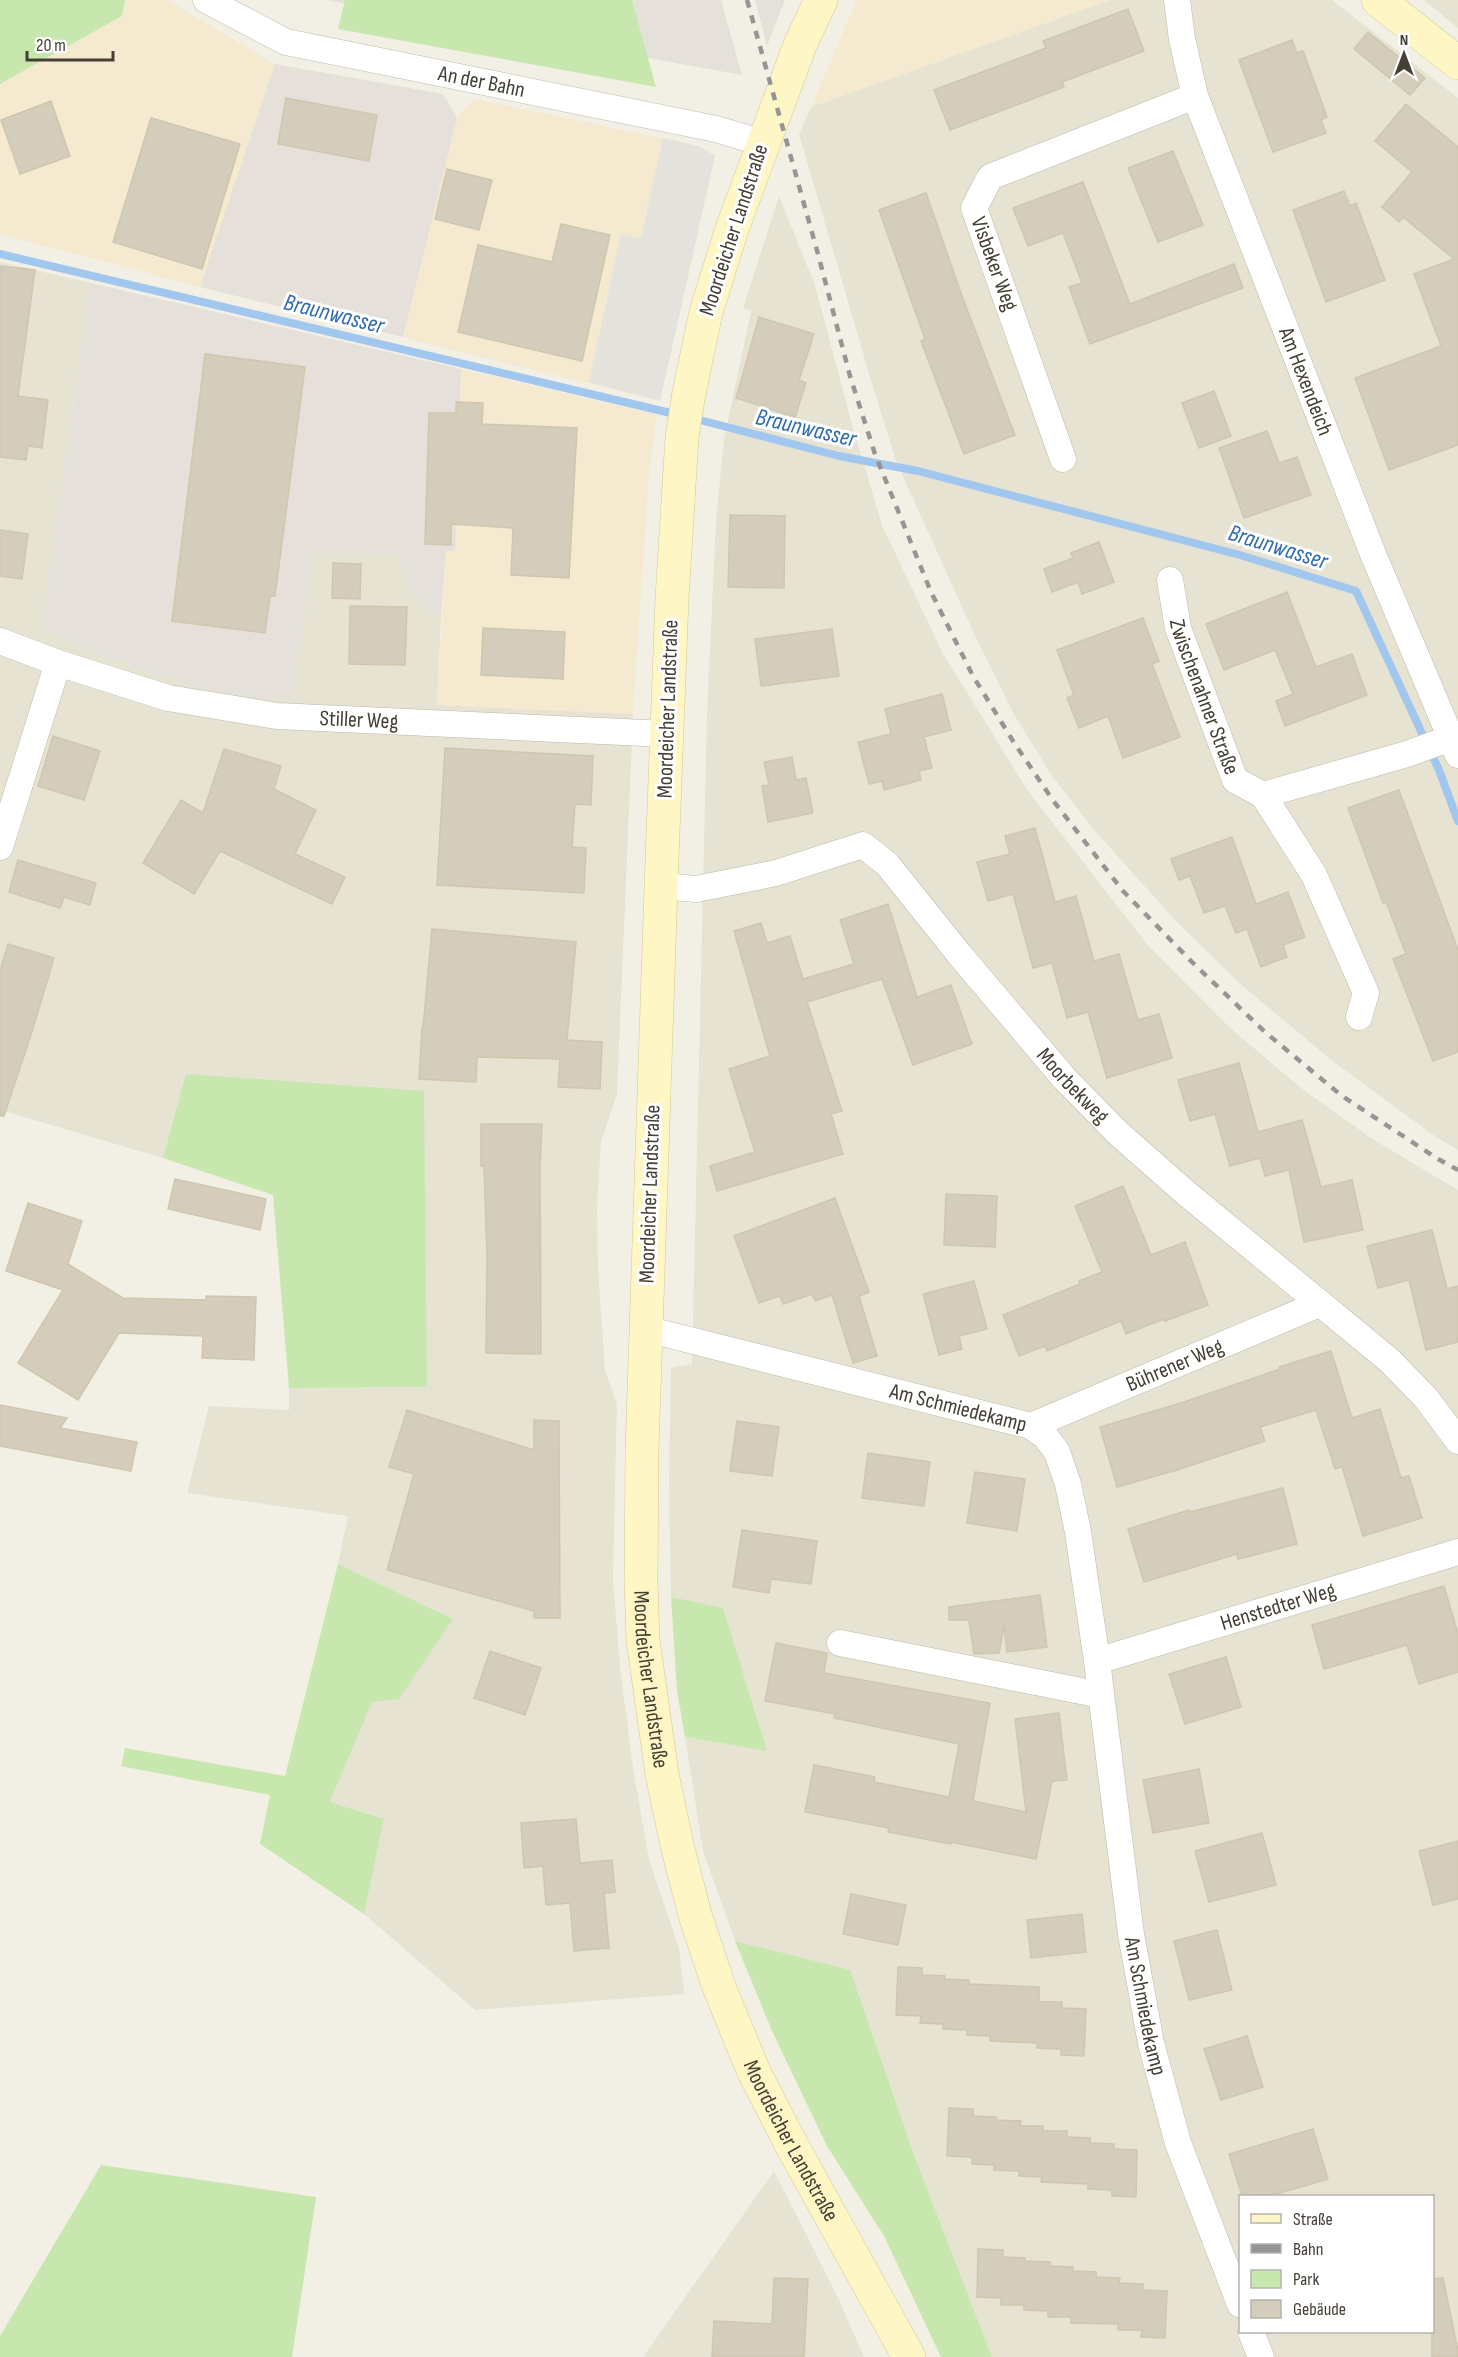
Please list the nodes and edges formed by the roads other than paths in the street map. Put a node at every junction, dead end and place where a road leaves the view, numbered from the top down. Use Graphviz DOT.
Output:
graph roads {
  1 [pos="206,0"];
  2 [pos="821,0"];
  3 [pos="1177,0"];
  4 [pos="1378,0"];
  5 [pos="1458,63"];
  6 [pos="1195,96"];
  7 [pos="763,142"];
  8 [pos="1063,459"];
  9 [pos="1170,580"];
  10 [pos="0,641"];
  11 [pos="58,663"];
  12 [pos="667,734"];
  13 [pos="1454,746"];
  14 [pos="1263,795"];
  15 [pos="0,847"];
  16 [pos="661,886"];
  17 [pos="1359,1017"];
  18 [pos="1319,1304"];
  19 [pos="646,1329"];
  20 [pos="1031,1426"];
  21 [pos="1458,1442"];
  22 [pos="1458,1552"];
  23 [pos="840,1643"];
  24 [pos="1097,1661"];
  25 [pos="1101,1695"];
  26 [pos="1239,2301"];
  27 [pos="1252,2333"];
  28 [pos="909,2357"];
  29 [pos="1261,2357"];
  1 -- 7 [label="street, An der Bahn"];
  2 -- 7 [label="main road, Moordeicher Landstraße"];
  3 -- 6 [label="street, Am Hexendeich"];
  4 -- 5 [label="main road"];
  6 -- 8 [label="street, Visbeker Weg"];
  6 -- 13 [label="street, Am Hexendeich"];
  7 -- 12 [label="main road, Moordeicher Landstraße"];
  9 -- 14 [label="street, Zwischenahner Straße"];
  10 -- 11 [label="street, Stiller Weg"];
  11 -- 12 [label="street, Stiller Weg"];
  11 -- 15 [label="street"];
  12 -- 16 [label="main road, Moordeicher Landstraße"];
  13 -- 14 [label="street, Zwischenahner Straße"];
  14 -- 17 [label="street, Zwischenahner Straße"];
  16 -- 18 [label="street, Moorbekweg"];
  16 -- 19 [label="main road, Moordeicher Landstraße"];
  18 -- 20 [label="street, Bührener Weg"];
  18 -- 21 [label="street, Moorbekweg"];
  19 -- 20 [label="street, Am Schmiedekamp"];
  19 -- 28 [label="main road, Moordeicher Landstraße"];
  20 -- 24 [label="street, Am Schmiedekamp"];
  22 -- 24 [label="street, Henstedter Weg"];
  23 -- 25 [label="street"];
  24 -- 25 [label="street, Am Schmiedekamp"];
  25 -- 26 [label="street, Am Schmiedekamp"];
  27 -- 29 [label="street"];
}
